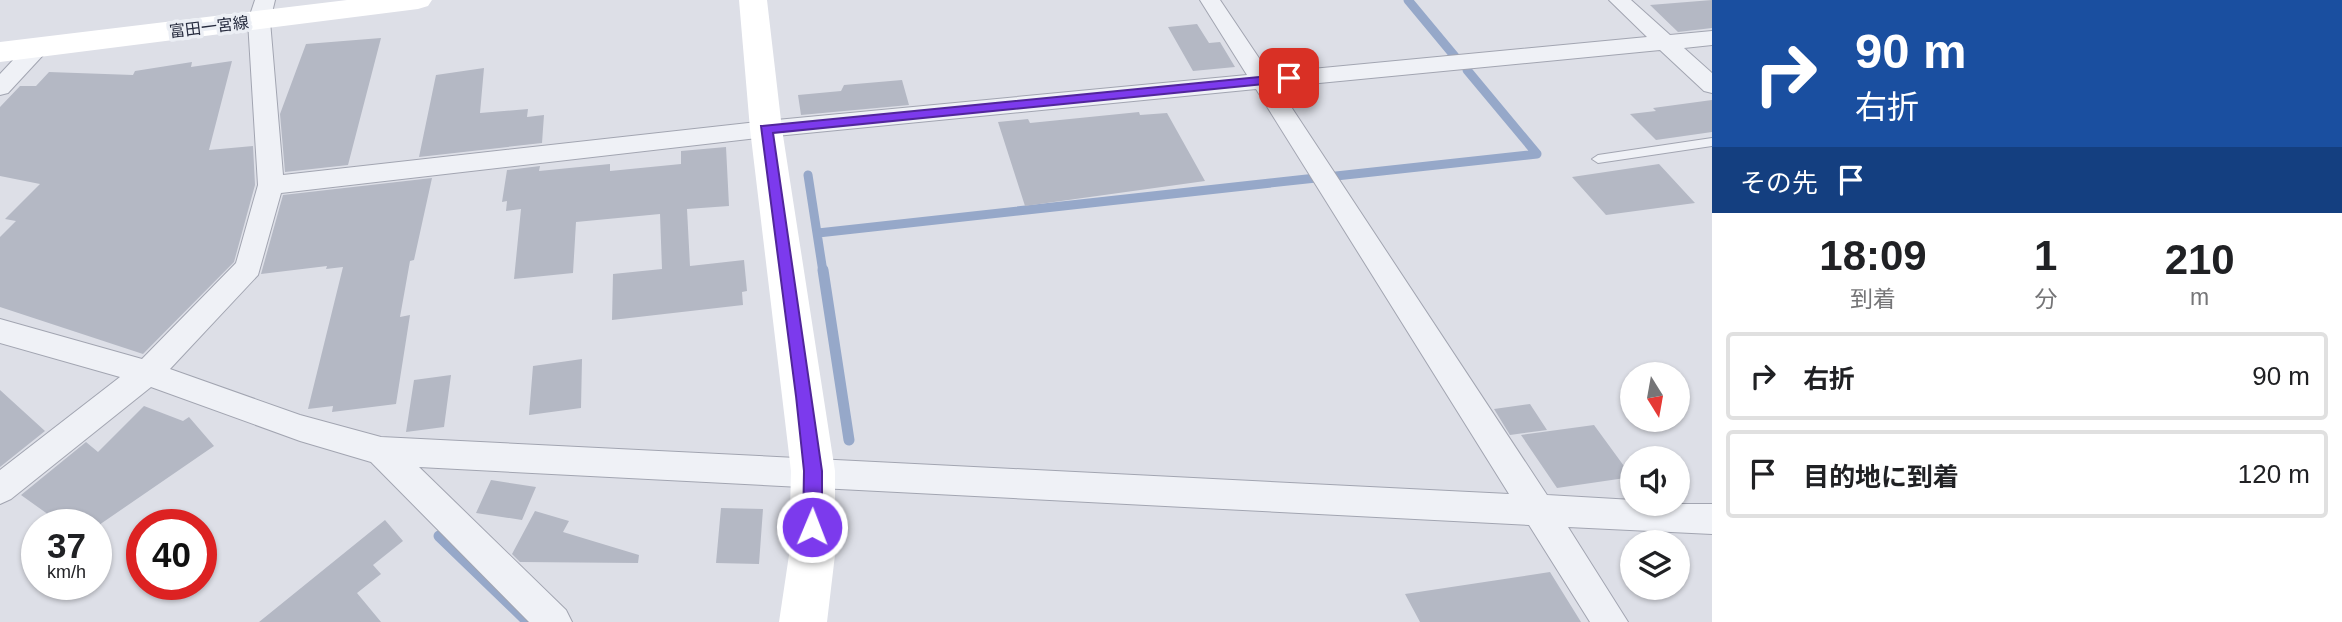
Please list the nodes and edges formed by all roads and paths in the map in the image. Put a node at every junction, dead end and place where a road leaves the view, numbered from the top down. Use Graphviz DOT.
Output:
graph roads {
  1 [pos="418,0"];
  2 [pos="753,0"];
  3 [pos="1210,0"];
  4 [pos="1619,0"];
  5 [pos="262,10"];
  6 [pos="1712,38"];
  7 [pos="1665,43"];
  8 [pos="37,48"];
  9 [pos="0,52"];
  10 [pos="1262,81"];
  11 [pos="1712,86"];
  12 [pos="0,88"];
  13 [pos="766,129"];
  14 [pos="1712,142"];
  15 [pos="1598,159"];
  16 [pos="271,185"];
  17 [pos="0,331"];
  18 [pos="147,373"];
  19 [pos="382,451"];
  20 [pos="813,471"];
  21 [pos="0,489"];
  22 [pos="1540,510"];
  23 [pos="1712,519"];
  24 [pos="554,622"];
  25 [pos="803,622"];
  26 [pos="1610,622"];
  1 -- 5 [label="street, 富田一宮線"];
  2 -- 13 [label="street"];
  3 -- 10 [label="street"];
  4 -- 7 [label="street"];
  5 -- 8 [label="street, 富田一宮線"];
  5 -- 16 [label="street"];
  6 -- 7 [label="street"];
  7 -- 10 [label="street"];
  7 -- 11 [label="street"];
  8 -- 9 [label="street, 富田一宮線"];
  8 -- 12 [label="street"];
  10 -- 13 [label="street"];
  10 -- 22 [label="street"];
  13 -- 16 [label="street"];
  13 -- 20 [label="street"];
  14 -- 15 [label="lane"];
  16 -- 18 [label="street"];
  17 -- 18 [label="street"];
  18 -- 19 [label="street"];
  18 -- 21 [label="street"];
  19 -- 20 [label="street"];
  19 -- 24 [label="street"];
  20 -- 22 [label="street"];
  20 -- 25 [label="street"];
  22 -- 23 [label="street"];
  22 -- 26 [label="street"];
}
